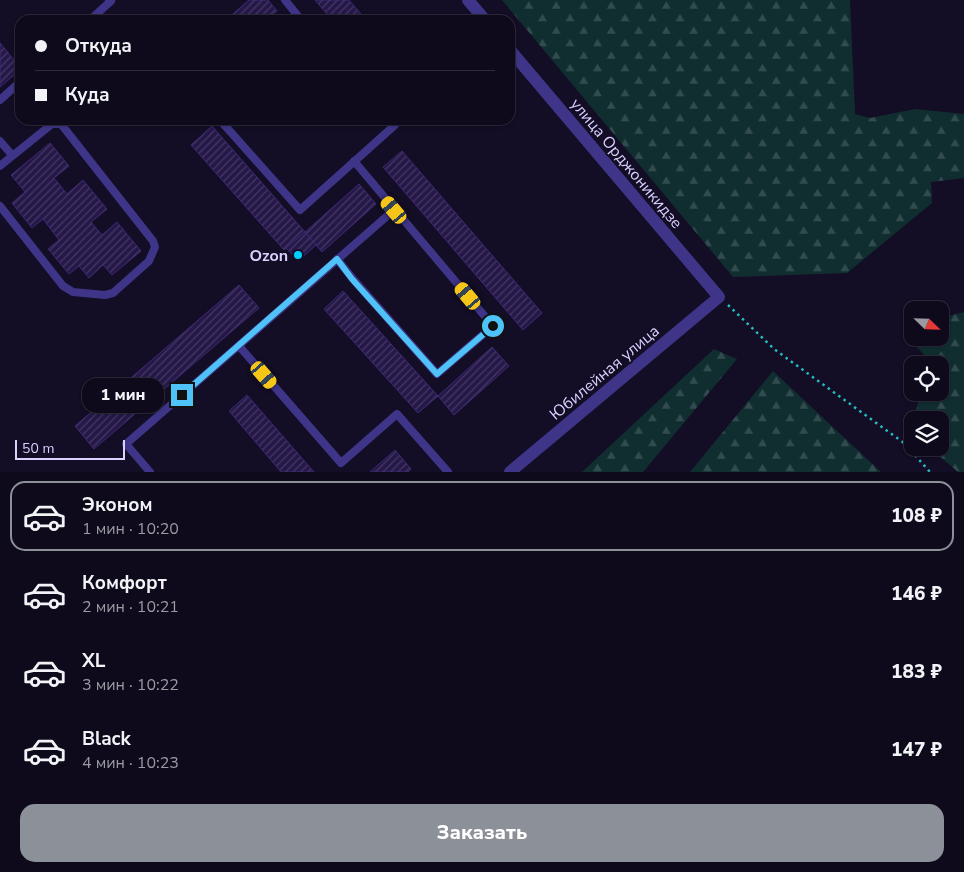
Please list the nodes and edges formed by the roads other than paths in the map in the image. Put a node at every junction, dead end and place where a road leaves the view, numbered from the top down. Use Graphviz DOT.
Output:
graph roads {
  1 [pos="110,0"];
  2 [pos="285,0"];
  3 [pos="468,0"];
  4 [pos="96,15"];
  5 [pos="295,15"];
  6 [pos="481,15"];
  7 [pos="515,56"];
  8 [pos="15,86"];
  9 [pos="0,100"];
  10 [pos="51,125"];
  11 [pos="62,125"];
  12 [pos="224,125"];
  13 [pos="395,125"];
  14 [pos="0,141"];
  15 [pos="12,155"];
  16 [pos="354,161"];
  17 [pos="0,166"];
  18 [pos="0,206"];
  19 [pos="394,210"];
  20 [pos="337,259"];
  21 [pos="719,297"];
  22 [pos="239,346"];
  23 [pos="150,472"];
  24 [pos="448,472"];
  25 [pos="510,472"];
  1 -- 4 [label="lane"];
  2 -- 5 [label="lane"];
  3 -- 6 [label="street"];
  7 -- 21 [label="street, улица Орджоникидзе"];
  8 -- 9 [label="lane"];
  10 -- 15 [label="lane"];
  11 -- 18 [label="lane"];
  12 -- 16 [label="lane"];
  13 -- 16 [label="lane"];
  14 -- 15 [label="lane"];
  15 -- 17 [label="lane"];
  16 -- 19 [label="lane"];
  19 -- 20 [label="lane"];
  19 -- 20 [label="lane"];
  20 -- 22 [label="lane"];
  21 -- 25 [label="street, Юбилейная улица"];
  22 -- 23 [label="lane"];
  22 -- 24 [label="lane"];
}
